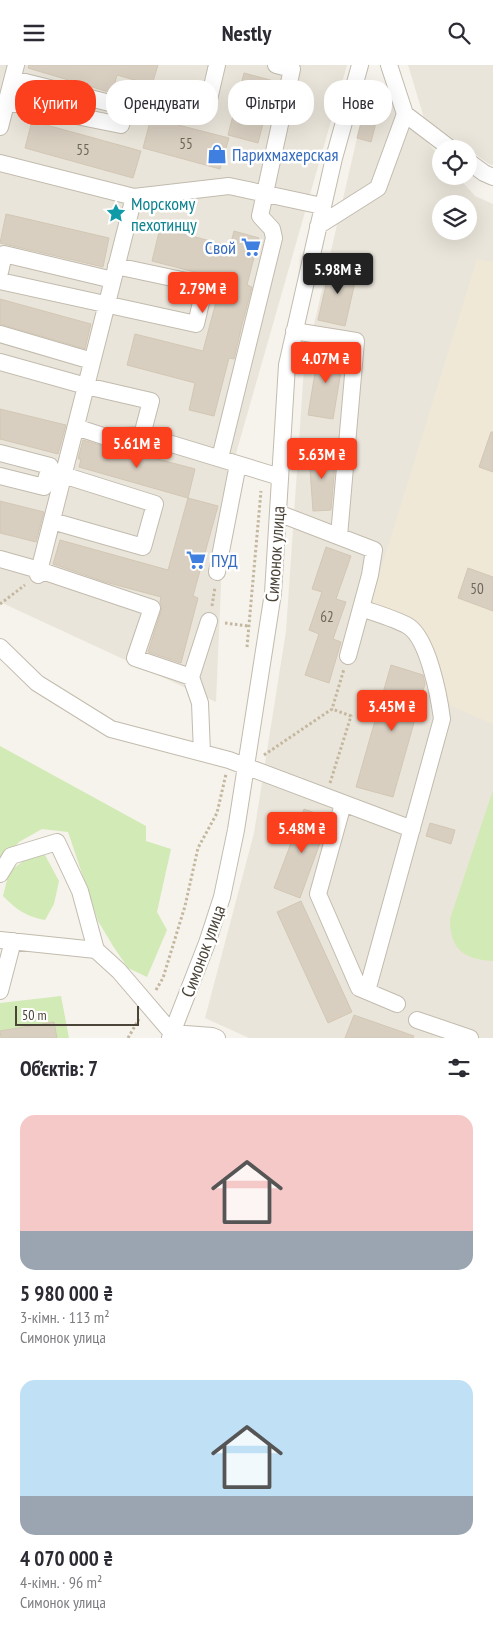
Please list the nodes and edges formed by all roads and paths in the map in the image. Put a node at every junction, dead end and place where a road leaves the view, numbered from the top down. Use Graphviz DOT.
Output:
graph roads {
  1 [pos="217,65"];
  2 [pos="276,65"];
  3 [pos="360,65"];
  4 [pos="389,65"];
  5 [pos="14,72"];
  6 [pos="213,80"];
  7 [pos="106,101"];
  8 [pos="6,102"];
  9 [pos="405,114"];
  10 [pos="106,122"];
  11 [pos="0,127"];
  12 [pos="439,140"];
  13 [pos="0,163"];
  14 [pos="477,168"];
  15 [pos="493,177"];
  16 [pos="264,193"];
  17 [pos="134,197"];
  18 [pos="322,206"];
  19 [pos="318,226"];
  20 [pos="0,272"];
  21 [pos="115,273"];
  22 [pos="0,281"];
  23 [pos="106,305"];
  24 [pos="294,331"];
  25 [pos="0,335"];
  26 [pos="92,361"];
  27 [pos="0,362"];
  28 [pos="86,386"];
  29 [pos="76,427"];
  30 [pos="142,435"];
  31 [pos="0,453"];
  32 [pos="220,459"];
  33 [pos="238,464"];
  34 [pos="263,471"];
  35 [pos="0,475"];
  36 [pos="63,475"];
  37 [pos="280,477"];
  38 [pos="278,513"];
  39 [pos="52,521"];
  40 [pos="339,536"];
  41 [pos="0,559"];
  42 [pos="218,572"];
  43 [pos="38,573"];
  44 [pos="0,604"];
  45 [pos="361,608"];
  46 [pos="209,621"];
  47 [pos="248,626"];
  48 [pos="0,647"];
  49 [pos="246,653"];
  50 [pos="348,656"];
  51 [pos="191,677"];
  52 [pos="332,709"];
  53 [pos="202,753"];
  54 [pos="261,757"];
  55 [pos="229,760"];
  56 [pos="247,766"];
  57 [pos="325,797"];
  58 [pos="342,804"];
  59 [pos="412,829"];
  60 [pos="0,873"];
  61 [pos="6,941"];
  62 [pos="96,950"];
  63 [pos="0,991"];
  64 [pos="367,991"];
  65 [pos="397,1003"];
  66 [pos="148,1004"];
  67 [pos="417,1020"];
  68 [pos="171,1035"];
  69 [pos="128,1038"];
  70 [pos="217,1038"];
  71 [pos="470,1038"];
  1 -- 6 [label="street"];
  2 -- 16 [label="street"];
  3 -- 18 [label="street, Симонок улица"];
  4 -- 9 [label="street"];
  5 -- 7 [label="street"];
  5 -- 8 [label="street"];
  8 -- 10 [label="street"];
  8 -- 11 [label="street"];
  9 -- 12 [label="street"];
  9 -- 19 [label="street"];
  13 -- 17 [label="street"];
  14 -- 15 [label="street"];
  16 -- 17 [label="street"];
  16 -- 18 [label="street"];
  16 -- 32 [label="street"];
  17 -- 21 [label="street"];
  18 -- 19 [label="street, Симонок улица"];
  19 -- 24 [label="street, Симонок улица"];
  20 -- 21 [label="street"];
  21 -- 23 [label="street"];
  21 -- 23 [label="street"];
  22 -- 23 [label="street"];
  23 -- 26 [label="street"];
  24 -- 37 [label="street, Симонок улица"];
  24 -- 40 [label="street"];
  25 -- 26 [label="street"];
  26 -- 28 [label="street"];
  27 -- 28 [label="street"];
  28 -- 29 [label="street"];
  28 -- 30 [label="street"];
  29 -- 30 [label="street"];
  29 -- 36 [label="street"];
  30 -- 32 [label="street"];
  31 -- 35 [label="street"];
  32 -- 33 [label="street"];
  33 -- 34 [label="street"];
  33 -- 42 [label="street"];
  34 -- 37 [label="street"];
  34 -- 47 [label="path"];
  36 -- 39 [label="street"];
  36 -- 39 [label="street"];
  37 -- 38 [label="street, Симонок улица"];
  38 -- 40 [label="street"];
  38 -- 56 [label="street, Симонок улица"];
  39 -- 43 [label="street"];
  40 -- 45 [label="street"];
  41 -- 43 [label="street"];
  42 -- 46 [label="path"];
  43 -- 44 [label="path"];
  43 -- 51 [label="street"];
  45 -- 50 [label="street"];
  45 -- 59 [label="street"];
  46 -- 47 [label="path"];
  46 -- 51 [label="street"];
  47 -- 49 [label="path"];
  48 -- 53 [label="street"];
  50 -- 52 [label="path"];
  51 -- 53 [label="street"];
  52 -- 54 [label="path"];
  52 -- 57 [label="path"];
  53 -- 55 [label="street"];
  55 -- 56 [label="street"];
  55 -- 66 [label="path"];
  56 -- 57 [label="street"];
  56 -- 68 [label="street, Симонок улица"];
  57 -- 58 [label="street"];
  58 -- 59 [label="street"];
  58 -- 64 [label="street"];
  59 -- 64 [label="street"];
  60 -- 62 [label="street"];
  61 -- 62 [label="street"];
  61 -- 63 [label="street"];
  62 -- 66 [label="street"];
  64 -- 65 [label="street"];
  66 -- 68 [label="street"];
  66 -- 69 [label="path"];
  67 -- 71 [label="street"];
  68 -- 70 [label="street"];
}
